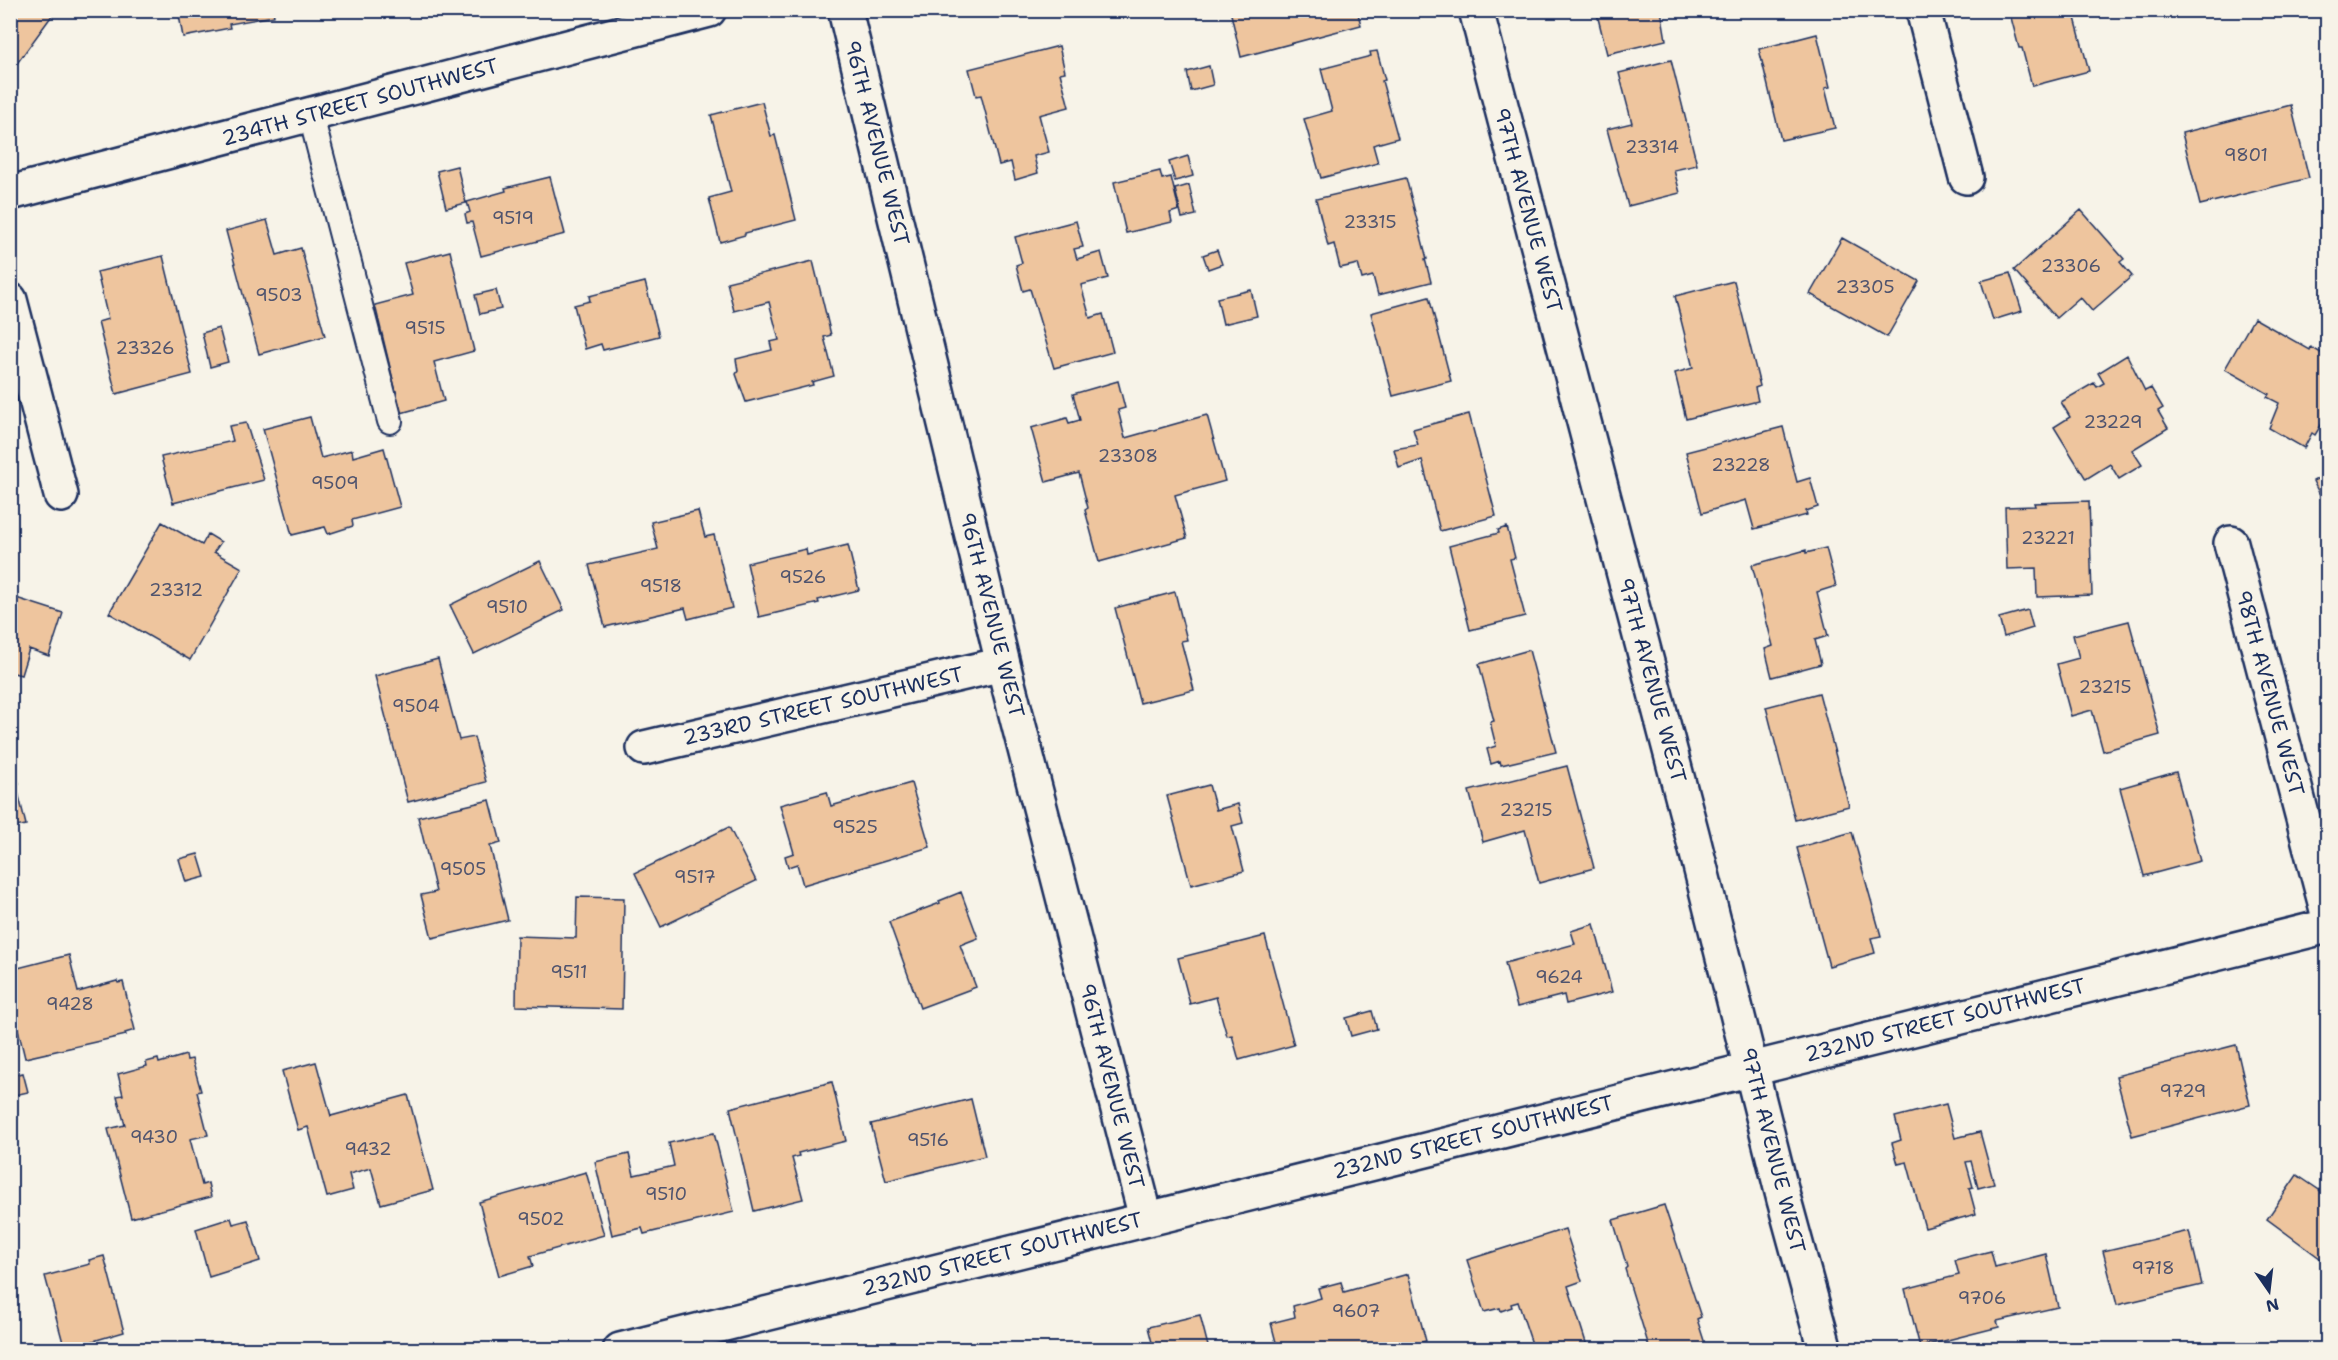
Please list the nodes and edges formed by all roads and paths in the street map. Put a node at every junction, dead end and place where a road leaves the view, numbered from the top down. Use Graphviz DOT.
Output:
graph roads {
  1 [pos="709,10"];
  2 [pos="845,10"];
  3 [pos="1476,10"];
  4 [pos="1923,10"];
  5 [pos="311,116"];
  6 [pos="1966,177"];
  7 [pos="10,193"];
  8 [pos="10,300"];
  9 [pos="390,421"];
  10 [pos="61,495"];
  11 [pos="2231,543"];
  12 [pos="1003,664"];
  13 [pos="644,748"];
  14 [pos="2328,914"];
  15 [pos="2328,926"];
  16 [pos="1751,1068"];
  17 [pos="1146,1218"];
  18 [pos="620,1350"];
  19 [pos="1825,1350"];
  1 -- 5 [label="street, 234TH STREET SOUTHWEST"];
  2 -- 12 [label="street, 96TH AVENUE WEST"];
  3 -- 16 [label="street, 97TH AVENUE WEST"];
  4 -- 6 [label="street"];
  5 -- 7 [label="street, 234TH STREET SOUTHWEST"];
  5 -- 9 [label="lane"];
  8 -- 10 [label="street"];
  11 -- 14 [label="street, 98TH AVENUE WEST"];
  12 -- 13 [label="street, 233RD STREET SOUTHWEST"];
  12 -- 17 [label="street, 96TH AVENUE WEST"];
  15 -- 16 [label="street, 232ND STREET SOUTHWEST"];
  16 -- 17 [label="street, 232ND STREET SOUTHWEST"];
  16 -- 19 [label="street, 97TH AVENUE WEST"];
  17 -- 18 [label="street, 232ND STREET SOUTHWEST"];
}
